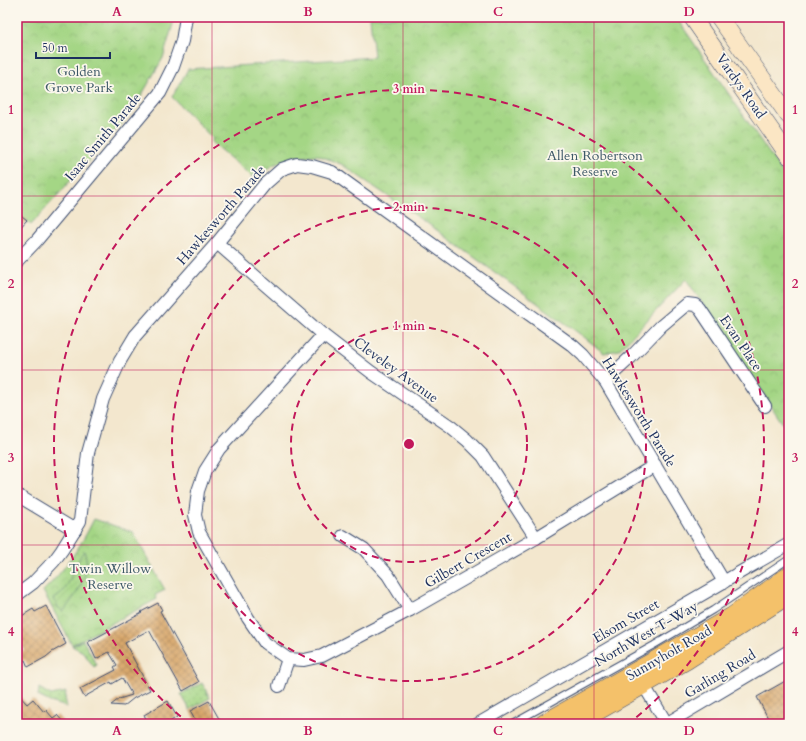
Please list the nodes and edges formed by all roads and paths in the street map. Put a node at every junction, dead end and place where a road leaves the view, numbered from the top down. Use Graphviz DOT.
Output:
graph roads {
  1 [pos="186,17"];
  2 [pos="692,17"];
  3 [pos="719,17"];
  4 [pos="789,116"];
  5 [pos="789,156"];
  6 [pos="217,243"];
  7 [pos="17,261"];
  8 [pos="323,335"];
  9 [pos="605,381"];
  10 [pos="765,406"];
  11 [pos="655,465"];
  12 [pos="17,495"];
  13 [pos="75,530"];
  14 [pos="343,536"];
  15 [pos="536,538"];
  16 [pos="789,544"];
  17 [pos="789,558"];
  18 [pos="789,576"];
  19 [pos="724,582"];
  20 [pos="789,594"];
  21 [pos="17,595"];
  22 [pos="410,610"];
  23 [pos="789,651"];
  24 [pos="288,659"];
  25 [pos="640,679"];
  26 [pos="279,686"];
  27 [pos="478,724"];
  28 [pos="512,724"];
  29 [pos="544,724"];
  30 [pos="574,724"];
  31 [pos="667,724"];
  1 -- 7 [label="street, Isaac Smith Parade"];
  2 -- 5 [label="main road, Vardys Road"];
  3 -- 4 [label="main road, Vardys Road"];
  6 -- 8 [label="street, Cleveley Avenue"];
  6 -- 9 [label="street, Hawkesworth Parade"];
  6 -- 13 [label="street, Hawkesworth Parade"];
  8 -- 15 [label="street, Cleveley Avenue"];
  8 -- 24 [label="street"];
  9 -- 10 [label="street, Evan Place"];
  9 -- 11 [label="street, Hawkesworth Parade"];
  11 -- 15 [label="street, Gilbert Crescent"];
  11 -- 19 [label="street, Hawkesworth Parade"];
  12 -- 13 [label="street"];
  13 -- 21 [label="street, Hawkesworth Parade"];
  14 -- 22 [label="street"];
  15 -- 22 [label="street, Gilbert Crescent"];
  16 -- 19 [label="street, Elsom Street"];
  17 -- 28 [label="lane, NorthWest T-Way"];
  18 -- 25 [label="main road, Sunnyholt Road"];
  19 -- 27 [label="street, Elsom Street"];
  20 -- 25 [label="main road, Sunnyholt Road"];
  22 -- 24 [label="street, Gilbert Crescent"];
  23 -- 31 [label="street, Garling Road"];
  24 -- 26 [label="street"];
  25 -- 29 [label="main road, Sunnyholt Road"];
  25 -- 30 [label="main road, Sunnyholt Road"];
  25 -- 31 [label="street, Garling Road"];
}
